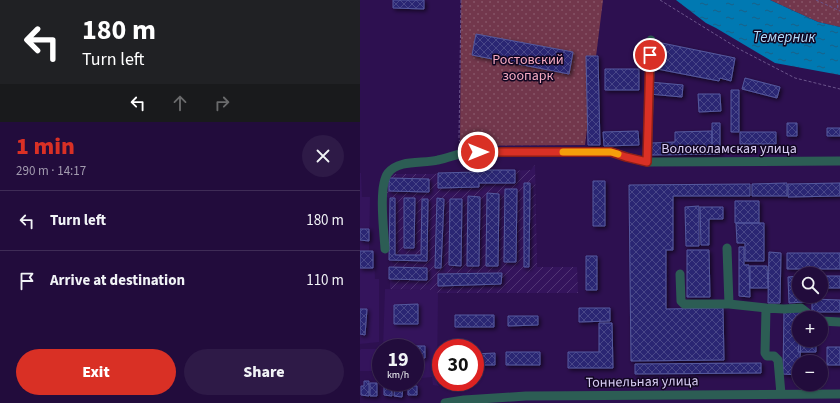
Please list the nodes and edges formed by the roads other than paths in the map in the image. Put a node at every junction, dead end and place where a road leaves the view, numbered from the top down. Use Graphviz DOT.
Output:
graph roads {
  1 [pos="651,40"];
  2 [pos="840,161"];
  3 [pos="647,162"];
  4 [pos="726,248"];
  5 [pos="385,249"];
  6 [pos="680,274"];
  7 [pos="729,304"];
  8 [pos="766,308"];
  9 [pos="805,311"];
  10 [pos="828,321"];
  11 [pos="840,322"];
  12 [pos="780,394"];
  13 [pos="840,394"];
  14 [pos="792,398"];
  15 [pos="615,399"];
  16 [pos="703,399"];
  17 [pos="730,399"];
  18 [pos="526,400"];
  19 [pos="445,403"];
  1 -- 3 [label="street"];
  2 -- 3 [label="street, Волоколамская улица"];
  3 -- 5 [label="street, Волоколамская улица"];
  4 -- 7 [label="street"];
  6 -- 7 [label="street"];
  7 -- 8 [label="street"];
  8 -- 9 [label="street"];
  8 -- 12 [label="street"];
  10 -- 11 [label="street"];
  12 -- 14 [label="street, Тоннельная улица"];
  12 -- 17 [label="street, Тоннельная улица"];
  13 -- 14 [label="street, Тоннельная улица"];
  15 -- 16 [label="street, Тоннельная улица"];
  15 -- 18 [label="street, Тоннельная улица"];
  16 -- 17 [label="street, Тоннельная улица"];
  18 -- 19 [label="street, Тоннельная улица"];
}
